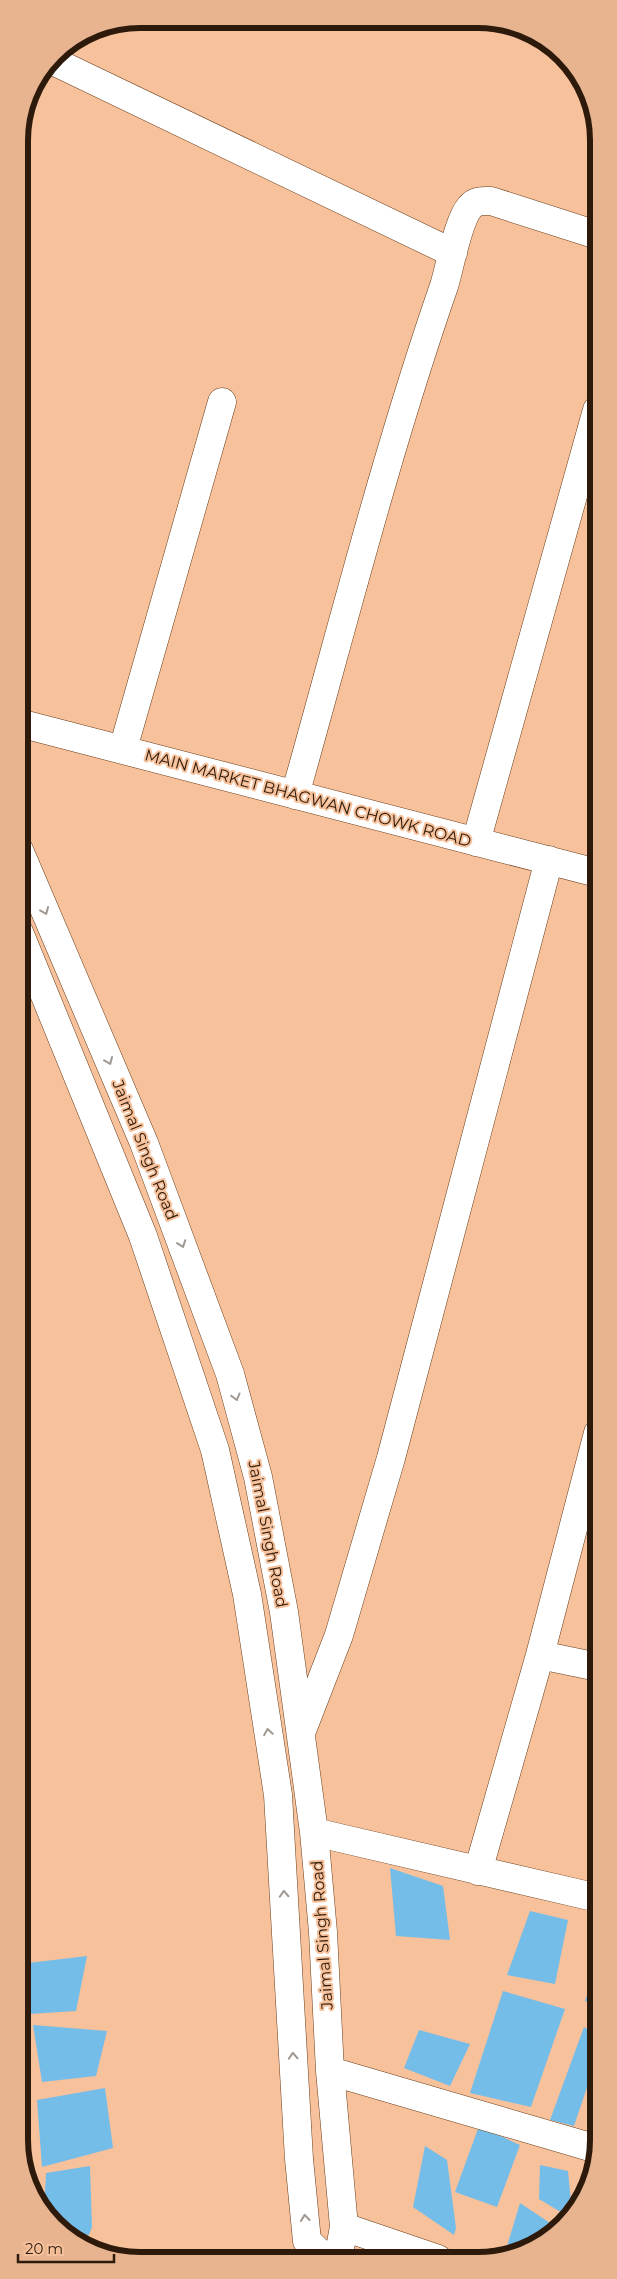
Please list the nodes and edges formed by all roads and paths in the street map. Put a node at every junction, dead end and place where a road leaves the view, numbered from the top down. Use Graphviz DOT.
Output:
graph roads {
  1 [pos="57,63"];
  2 [pos="590,232"];
  3 [pos="453,253"];
  4 [pos="222,402"];
  5 [pos="590,436"];
  6 [pos="28,725"];
  7 [pos="122,749"];
  8 [pos="295,794"];
  9 [pos="476,842"];
  10 [pos="549,860"];
  11 [pos="28,871"];
  12 [pos="590,872"];
  13 [pos="28,954"];
  14 [pos="589,1466"];
  15 [pos="540,1654"];
  16 [pos="589,1665"];
  17 [pos="300,1735"];
  18 [pos="314,1832"];
  19 [pos="478,1871"];
  20 [pos="589,1896"];
  21 [pos="330,2071"];
  22 [pos="589,2147"];
  23 [pos="344,2228"];
  24 [pos="319,2252"];
  25 [pos="339,2252"];
  26 [pos="417,2252"];
  1 -- 3 [label="street"];
  2 -- 3 [label="street"];
  3 -- 8 [label="street"];
  4 -- 7 [label="street"];
  5 -- 9 [label="street"];
  6 -- 7 [label="street, MAIN MARKET BHAGWAN CHOWK ROAD"];
  7 -- 8 [label="street, MAIN MARKET BHAGWAN CHOWK ROAD"];
  8 -- 9 [label="street, MAIN MARKET BHAGWAN CHOWK ROAD"];
  9 -- 10 [label="street, MAIN MARKET BHAGWAN CHOWK ROAD"];
  10 -- 12 [label="street, MAIN MARKET BHAGWAN CHOWK ROAD"];
  10 -- 17 [label="street"];
  11 -- 17 [label="street, Jaimal Singh Road, one-way"];
  24 -- 13 [label="street, one-way"];
  14 -- 15 [label="street"];
  15 -- 16 [label="street"];
  15 -- 19 [label="street"];
  17 -- 18 [label="street, Jaimal Singh Road"];
  18 -- 19 [label="street"];
  18 -- 21 [label="street, Jaimal Singh Road"];
  19 -- 20 [label="street"];
  21 -- 22 [label="street"];
  21 -- 23 [label="street, Jaimal Singh Road"];
  23 -- 25 [label="street, Jaimal Singh Road"];
  23 -- 26 [label="street"];
}
